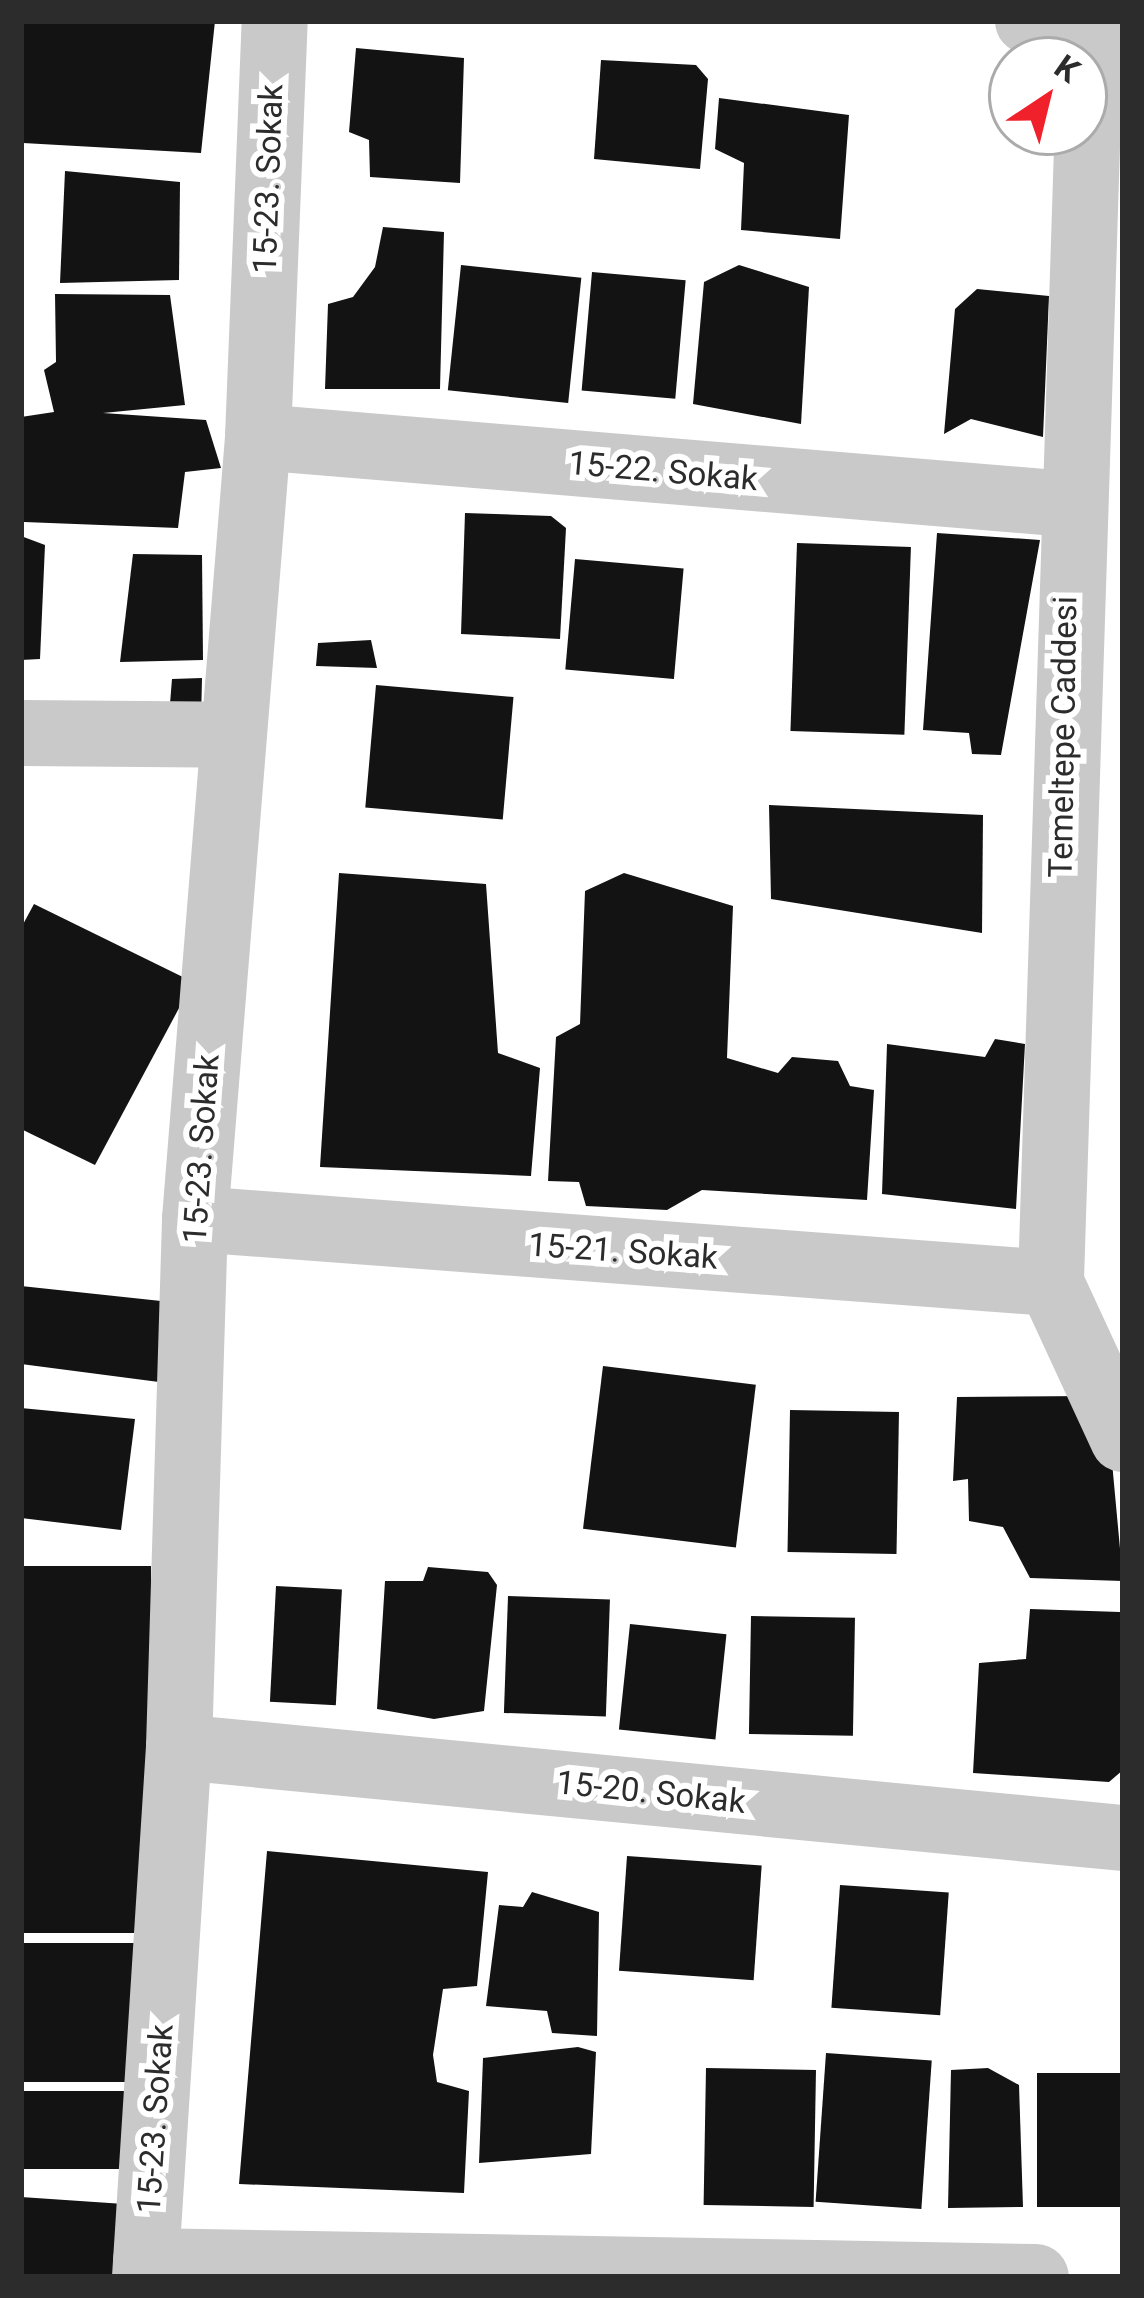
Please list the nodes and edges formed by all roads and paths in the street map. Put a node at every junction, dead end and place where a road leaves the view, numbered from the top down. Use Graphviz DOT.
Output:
graph roads {
  1 [pos="275,21"];
  2 [pos="1070,22"];
  3 [pos="257,437"];
  4 [pos="1068,504"];
  5 [pos="21,733"];
  6 [pos="233,735"];
  7 [pos="195,1219"];
  8 [pos="1052,1283"];
  9 [pos="1123,1439"];
  10 [pos="179,1747"];
  11 [pos="1123,1838"];
  12 [pos="145,2269"];
  13 [pos="1036,2277"];
  1 -- 3 [label="street, 15-23. Sokak"];
  2 -- 4 [label="street, Temeltepe Caddesi"];
  3 -- 4 [label="street, 15-22. Sokak"];
  3 -- 6 [label="street, 15-23. Sokak"];
  4 -- 8 [label="street, Temeltepe Caddesi"];
  5 -- 6 [label="street"];
  6 -- 7 [label="street, 15-23. Sokak"];
  7 -- 8 [label="street, 15-21. Sokak"];
  7 -- 10 [label="street, 15-23. Sokak"];
  8 -- 9 [label="street, Temeltepe Caddesi"];
  10 -- 11 [label="street, 15-20. Sokak"];
  10 -- 12 [label="street, 15-23. Sokak"];
  12 -- 13 [label="street"];
}
